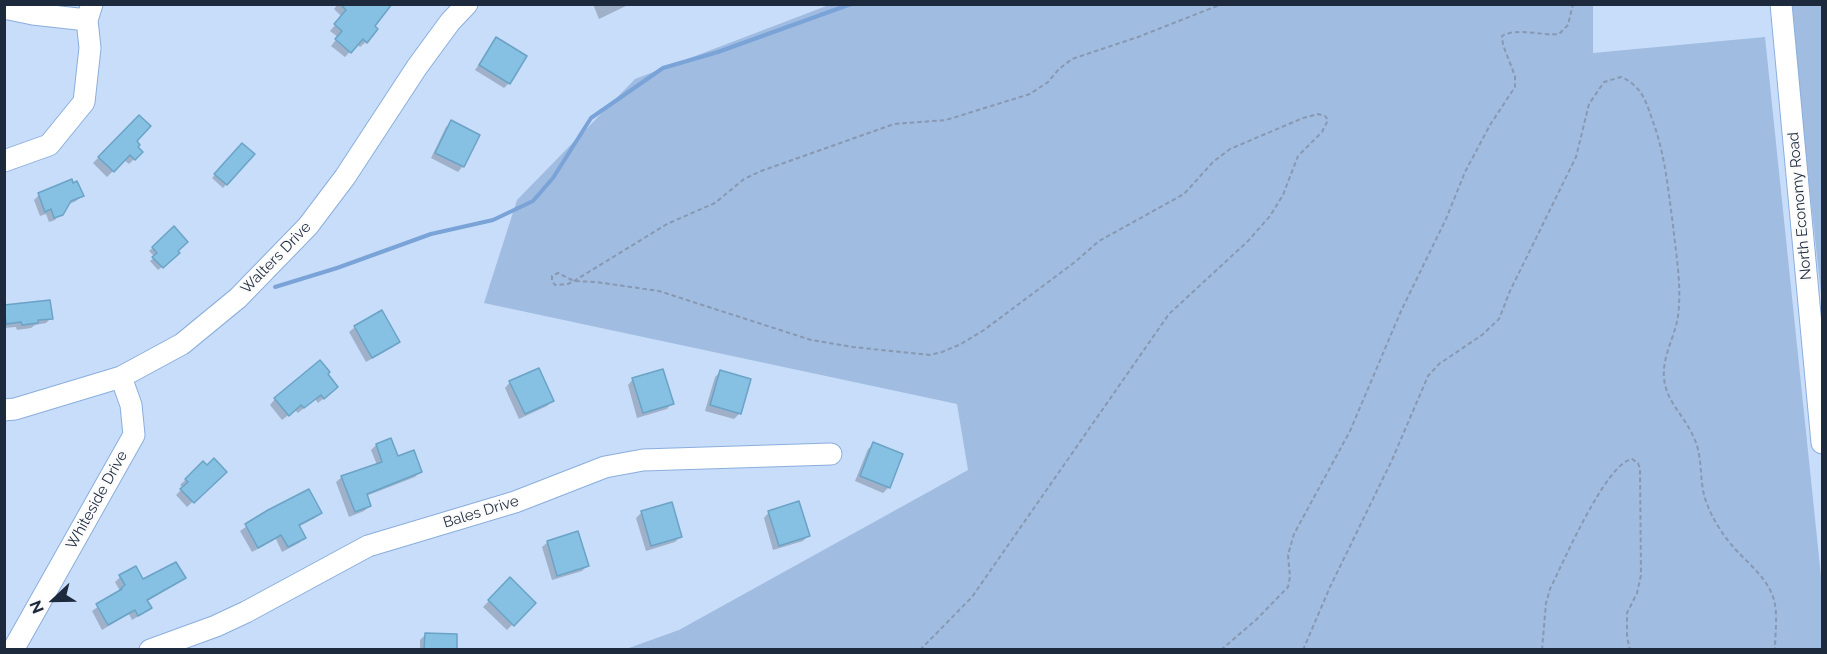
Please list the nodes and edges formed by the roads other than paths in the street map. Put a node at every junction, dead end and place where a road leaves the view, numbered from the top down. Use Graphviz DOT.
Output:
graph roads {
  1 [pos="466,4"];
  2 [pos="1781,4"];
  3 [pos="4,8"];
  4 [pos="90,12"];
  5 [pos="4,162"];
  6 [pos="121,377"];
  7 [pos="4,410"];
  8 [pos="1822,443"];
  9 [pos="831,454"];
  10 [pos="13,650"];
  11 [pos="150,650"];
  1 -- 6 [label="street, Walters Drive"];
  2 -- 8 [label="street, North Economy Road"];
  3 -- 4 [label="street"];
  4 -- 5 [label="street"];
  6 -- 7 [label="street, Walters Drive"];
  6 -- 10 [label="street, Whiteside Drive"];
  9 -- 11 [label="street, Bales Drive"];
}
